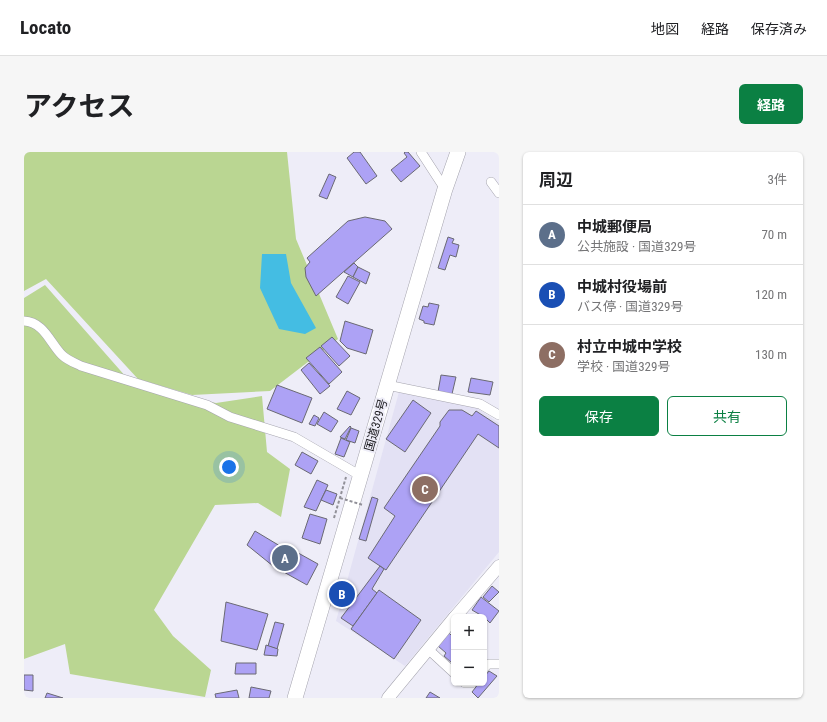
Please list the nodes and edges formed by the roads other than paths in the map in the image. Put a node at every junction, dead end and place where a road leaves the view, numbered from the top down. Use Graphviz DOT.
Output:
graph roads {
  1 [pos="421,152"];
  2 [pos="458,152"];
  3 [pos="491,182"];
  4 [pos="445,190"];
  5 [pos="499,193"];
  6 [pos="24,321"];
  7 [pos="388,385"];
  8 [pos="499,415"];
  9 [pos="361,476"];
  10 [pos="499,566"];
  11 [pos="457,614"];
  12 [pos="451,622"];
  13 [pos="428,649"];
  14 [pos="499,664"];
  15 [pos="487,665"];
  16 [pos="451,670"];
  17 [pos="295,698"];
  18 [pos="388,698"];
  1 -- 4 [label="street"];
  2 -- 4 [label="highway, 国道329号"];
  3 -- 5 [label="street"];
  4 -- 7 [label="highway, 国道329号"];
  6 -- 9 [label="street"];
  7 -- 8 [label="street"];
  7 -- 9 [label="highway, 国道329号"];
  9 -- 17 [label="highway, 国道329号"];
  10 -- 11 [label="street"];
  12 -- 13 [label="street"];
  13 -- 16 [label="street"];
  13 -- 18 [label="street"];
  14 -- 15 [label="street"];
}
